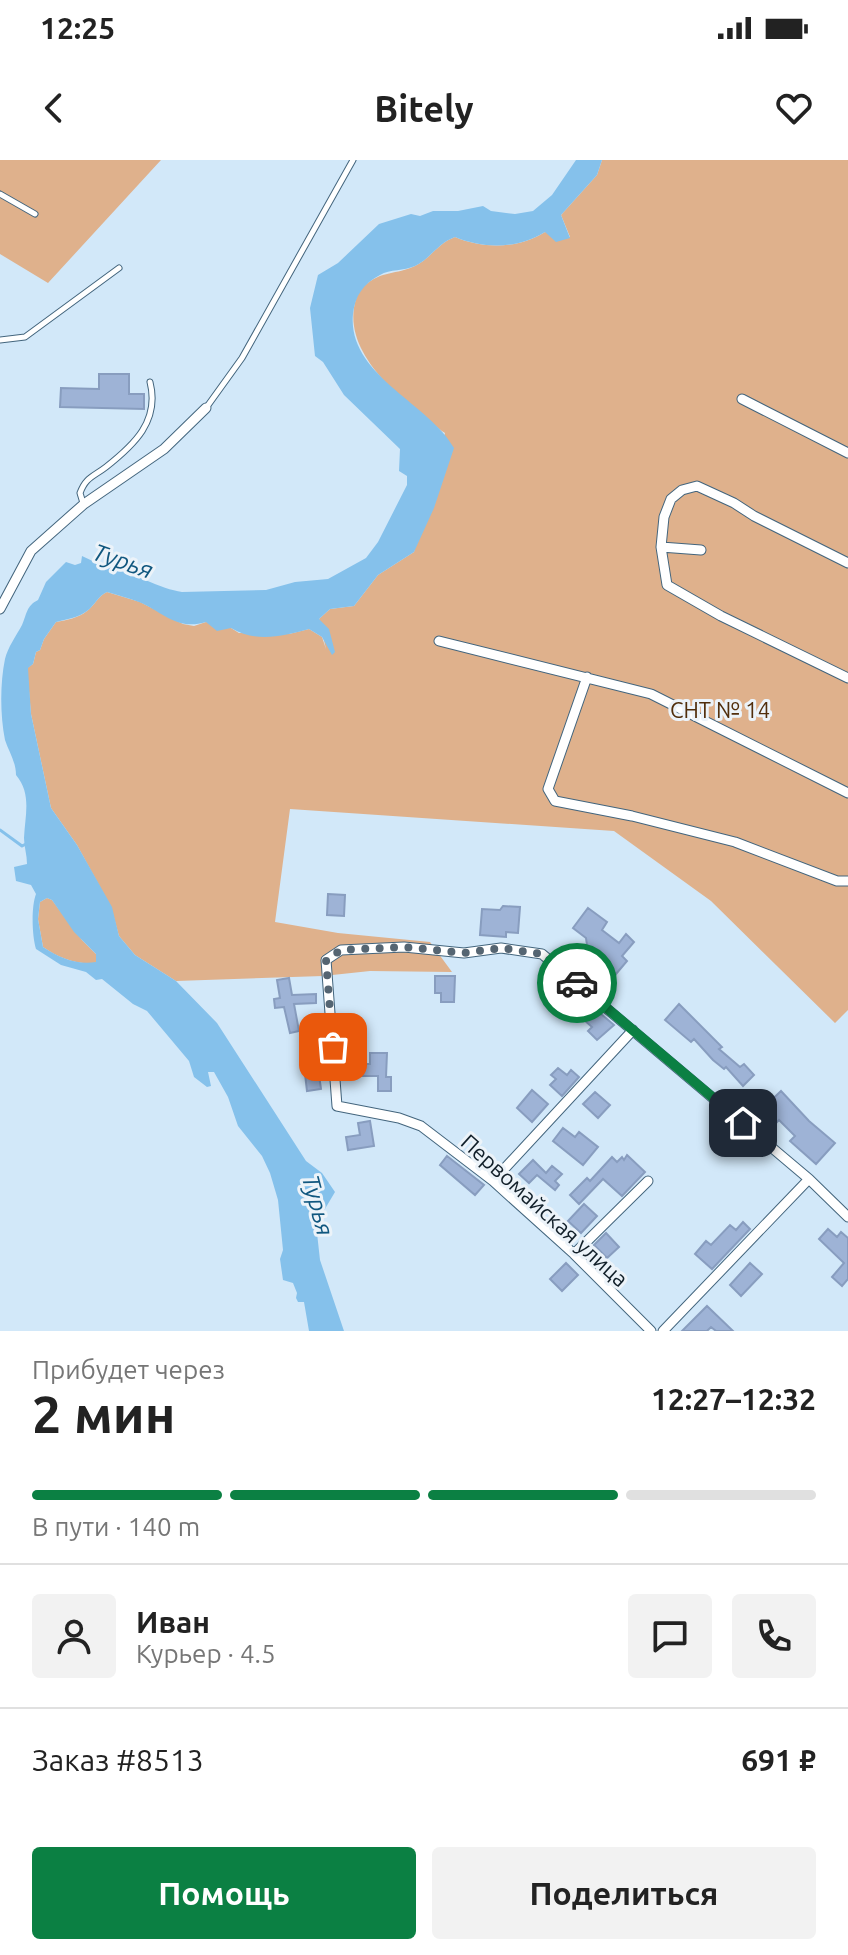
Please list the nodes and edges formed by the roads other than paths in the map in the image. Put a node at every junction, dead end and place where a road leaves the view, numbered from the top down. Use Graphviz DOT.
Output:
graph roads {
  1 [pos="353,160"];
  2 [pos="0,194"];
  3 [pos="35,214"];
  4 [pos="119,268"];
  5 [pos="0,340"];
  6 [pos="150,382"];
  7 [pos="742,399"];
  8 [pos="206,408"];
  9 [pos="848,453"];
  10 [pos="84,504"];
  11 [pos="661,547"];
  12 [pos="701,550"];
  13 [pos="848,563"];
  14 [pos="0,609"];
  15 [pos="439,641"];
  16 [pos="587,677"];
  17 [pos="848,678"];
  18 [pos="848,793"];
  19 [pos="848,881"];
  20 [pos="633,1030"];
  21 [pos="809,1179"];
  22 [pos="493,1181"];
  23 [pos="648,1181"];
  24 [pos="848,1217"];
  25 [pos="574,1254"];
  26 [pos="651,1331"];
  27 [pos="663,1331"];
  1 -- 8 [label="lane"];
  2 -- 3 [label="lane"];
  4 -- 5 [label="lane"];
  6 -- 10 [label="lane"];
  7 -- 9 [label="street"];
  8 -- 10 [label="street"];
  10 -- 14 [label="street"];
  11 -- 12 [label="street"];
  11 -- 13 [label="street"];
  11 -- 17 [label="street"];
  15 -- 16 [label="street"];
  16 -- 18 [label="street"];
  16 -- 19 [label="street"];
  20 -- 21 [label="street"];
  20 -- 22 [label="street"];
  20 -- 22 [label="street, Первомайская улица"];
  21 -- 24 [label="street"];
  21 -- 27 [label="street"];
  22 -- 25 [label="street, Первомайская улица"];
  23 -- 25 [label="street"];
  25 -- 26 [label="street, Первомайская улица"];
}
